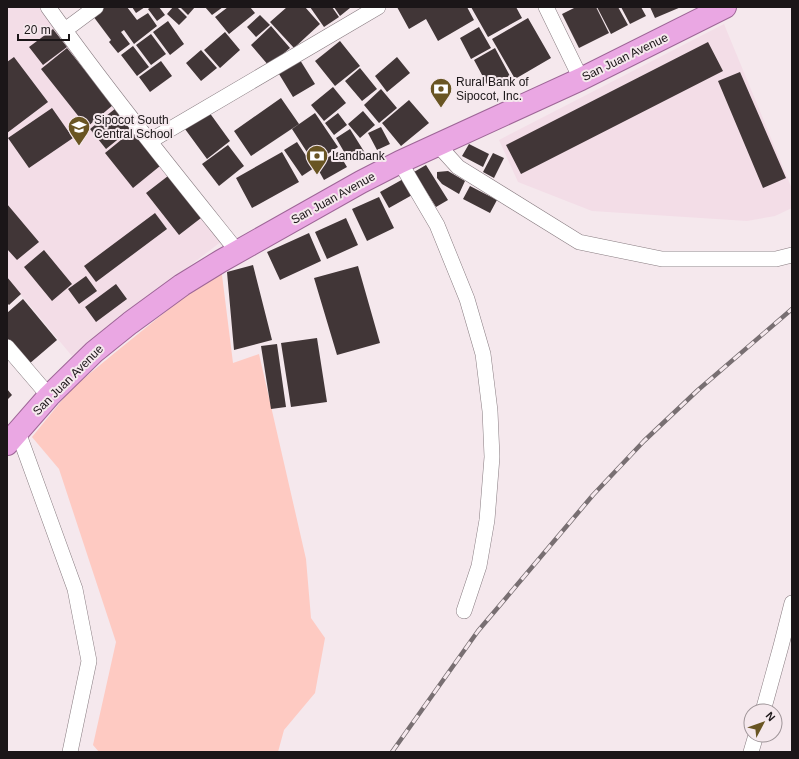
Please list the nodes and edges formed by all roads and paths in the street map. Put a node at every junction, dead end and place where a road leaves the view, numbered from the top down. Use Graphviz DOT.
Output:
graph roads {
  1 [pos="48,7"];
  2 [pos="96,7"];
  3 [pos="378,7"];
  4 [pos="546,7"];
  5 [pos="725,7"];
  6 [pos="65,30"];
  7 [pos="581,79"];
  8 [pos="150,141"];
  9 [pos="438,145"];
  10 [pos="400,162"];
  11 [pos="238,251"];
  12 [pos="792,255"];
  13 [pos="7,348"];
  14 [pos="49,396"];
  15 [pos="12,438"];
  16 [pos="792,603"];
  17 [pos="464,611"];
  18 [pos="765,703"];
  19 [pos="70,752"];
  1 -- 6 [label="street"];
  2 -- 6 [label="street"];
  3 -- 8 [label="street"];
  4 -- 7 [label="street"];
  5 -- 7 [label="highway, San Juan Avenue"];
  6 -- 8 [label="street"];
  7 -- 9 [label="highway, San Juan Avenue"];
  8 -- 11 [label="street"];
  9 -- 10 [label="highway, San Juan Avenue"];
  9 -- 12 [label="street"];
  10 -- 11 [label="highway, San Juan Avenue"];
  10 -- 17 [label="street"];
  11 -- 14 [label="highway, San Juan Avenue"];
  13 -- 14 [label="street"];
  14 -- 15 [label="highway, San Juan Avenue"];
  15 -- 19 [label="street"];
  16 -- 18 [label="street"];
}
